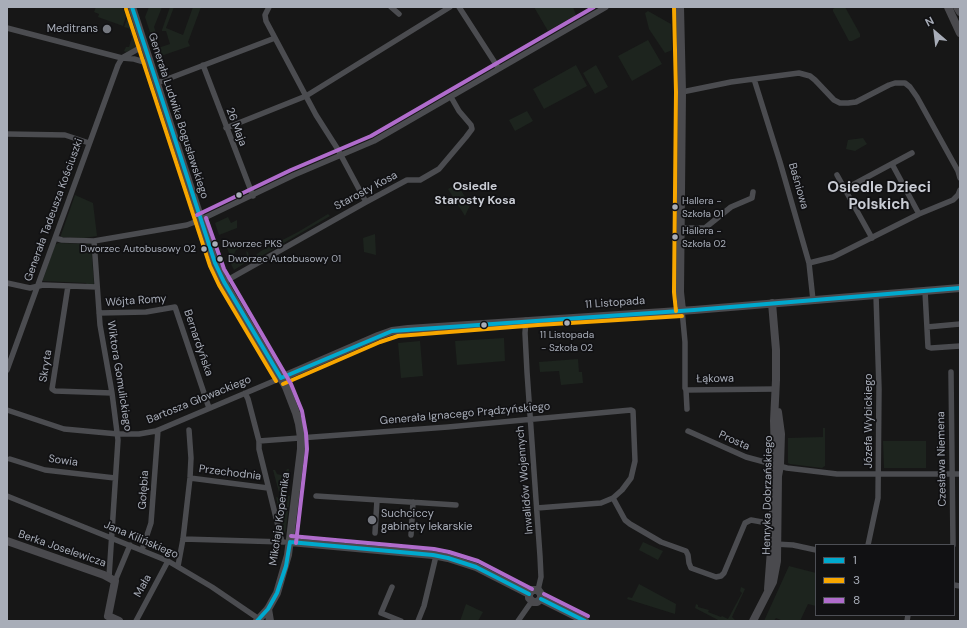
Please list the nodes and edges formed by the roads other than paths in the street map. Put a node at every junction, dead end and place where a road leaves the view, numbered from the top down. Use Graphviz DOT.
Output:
graph roads {
  1 [pos="269,7"];
  2 [pos="391,7"];
  3 [pos="450,7"];
  4 [pos="459,7"];
  5 [pos="604,7"];
  6 [pos="680,7"];
  7 [pos="948,7"];
  8 [pos="957,7"];
  9 [pos="133,8"];
  10 [pos="960,12"];
  11 [pos="399,14"];
  12 [pos="7,28"];
  13 [pos="960,33"];
  14 [pos="274,38"];
  15 [pos="144,43"];
  16 [pos="122,58"];
  17 [pos="150,64"];
  18 [pos="203,65"];
  19 [pos="499,69"];
  20 [pos="754,79"];
  21 [pos="157,83"];
  22 [pos="682,92"];
  23 [pos="306,96"];
  24 [pos="451,97"];
  25 [pos="226,128"];
  26 [pos="7,134"];
  27 [pos="89,143"];
  28 [pos="912,153"];
  29 [pos="340,155"];
  30 [pos="892,164"];
  31 [pos="837,175"];
  32 [pos="960,178"];
  33 [pos="845,189"];
  34 [pos="960,191"];
  35 [pos="753,192"];
  36 [pos="253,196"];
  37 [pos="366,202"];
  38 [pos="919,214"];
  39 [pos="200,220"];
  40 [pos="681,228"];
  41 [pos="55,238"];
  42 [pos="872,238"];
  43 [pos="94,241"];
  44 [pos="809,263"];
  45 [pos="224,282"];
  46 [pos="7,283"];
  47 [pos="68,286"];
  48 [pos="37,287"];
  49 [pos="97,287"];
  50 [pos="960,288"];
  51 [pos="925,291"];
  52 [pos="876,295"];
  53 [pos="813,300"];
  54 [pos="772,304"];
  55 [pos="175,307"];
  56 [pos="682,310"];
  57 [pos="99,313"];
  58 [pos="526,320"];
  59 [pos="960,324"];
  60 [pos="927,327"];
  61 [pos="960,346"];
  62 [pos="7,370"];
  63 [pos="951,372"];
  64 [pos="281,378"];
  65 [pos="776,389"];
  66 [pos="686,390"];
  67 [pos="245,392"];
  68 [pos="112,394"];
  69 [pos="209,408"];
  70 [pos="687,409"];
  71 [pos="7,410"];
  72 [pos="530,419"];
  73 [pos="158,430"];
  74 [pos="189,430"];
  75 [pos="688,431"];
  76 [pos="118,434"];
  77 [pos="301,438"];
  78 [pos="259,441"];
  79 [pos="10,458"];
  80 [pos="776,466"];
  81 [pos="879,474"];
  82 [pos="952,474"];
  83 [pos="960,474"];
  84 [pos="115,478"];
  85 [pos="190,478"];
  86 [pos="268,488"];
  87 [pos="7,496"];
  88 [pos="316,496"];
  89 [pos="613,498"];
  90 [pos="377,500"];
  91 [pos="413,502"];
  92 [pos="456,505"];
  93 [pos="537,508"];
  94 [pos="773,524"];
  95 [pos="375,533"];
  96 [pos="410,535"];
  97 [pos="111,537"];
  98 [pos="183,539"];
  99 [pos="7,542"];
  100 [pos="282,542"];
  101 [pos="290,542"];
  102 [pos="775,544"];
  103 [pos="868,544"];
  104 [pos="953,544"];
  105 [pos="7,545"];
  106 [pos="130,545"];
  107 [pos="142,550"];
  108 [pos="815,550"];
  109 [pos="436,556"];
  110 [pos="168,561"];
  111 [pos="178,566"];
  112 [pos="112,579"];
  113 [pos="392,587"];
  114 [pos="538,590"];
  115 [pos="530,597"];
  116 [pos="541,599"];
  117 [pos="268,609"];
  118 [pos="109,619"];
  119 [pos="259,620"];
  120 [pos="120,621"];
  121 [pos="136,621"];
  122 [pos="270,621"];
  123 [pos="401,621"];
  124 [pos="418,621"];
  125 [pos="518,621"];
  126 [pos="584,621"];
  127 [pos="753,621"];
  1 -- 14 [label="street"];
  2 -- 11 [label="street"];
  3 -- 23 [label="street"];
  4 -- 19 [label="street"];
  5 -- 19 [label="street"];
  6 -- 22 [label="street"];
  7 -- 13 [label="street"];
  8 -- 10 [label="street"];
  9 -- 15 [label="street, Generała Ludwika Bogusławskiego"];
  12 -- 16 [label="street"];
  14 -- 18 [label="street"];
  14 -- 23 [label="street"];
  15 -- 16 [label="street"];
  15 -- 17 [label="street, Generała Ludwika Bogusławskiego"];
  16 -- 17 [label="street"];
  16 -- 27 [label="street, Generała Tadeusza Kościuszki"];
  17 -- 21 [label="street, Generała Ludwika Bogusławskiego"];
  18 -- 21 [label="street"];
  18 -- 25 [label="street, 26 Maja"];
  19 -- 24 [label="street"];
  20 -- 22 [label="street"];
  20 -- 32 [label="street"];
  20 -- 44 [label="street, Baśniowa"];
  21 -- 39 [label="street, Generała Ludwika Bogusławskiego"];
  22 -- 40 [label="street"];
  23 -- 25 [label="street"];
  23 -- 29 [label="street"];
  24 -- 29 [label="street"];
  24 -- 37 [label="street, Starosty Kosa"];
  25 -- 36 [label="street, 26 Maja"];
  26 -- 27 [label="street"];
  27 -- 41 [label="street, Generała Tadeusza Kościuszki"];
  28 -- 30 [label="street"];
  29 -- 36 [label="street"];
  29 -- 37 [label="street"];
  30 -- 33 [label="street"];
  30 -- 38 [label="street"];
  31 -- 33 [label="street"];
  33 -- 42 [label="street"];
  34 -- 38 [label="street"];
  35 -- 40 [label="street"];
  36 -- 39 [label="street"];
  37 -- 45 [label="street, Starosty Kosa"];
  38 -- 42 [label="street"];
  39 -- 43 [label="street"];
  39 -- 45 [label="street, Generała Ludwika Bogusławskiego"];
  40 -- 56 [label="street"];
  41 -- 43 [label="street"];
  41 -- 48 [label="street, Generała Tadeusza Kościuszki"];
  42 -- 44 [label="street"];
  43 -- 49 [label="street, Wiktora Gomulickiego"];
  44 -- 53 [label="street, Baśniowa"];
  45 -- 64 [label="street, Generała Ludwika Bogusławskiego"];
  46 -- 48 [label="street"];
  47 -- 48 [label="street"];
  47 -- 49 [label="street"];
  47 -- 68 [label="street, Skryta"];
  48 -- 62 [label="street, Generała Tadeusza Kościuszki"];
  49 -- 57 [label="street, Wiktora Gomulickiego"];
  50 -- 51 [label="street, 11 Listopada"];
  51 -- 52 [label="street, 11 Listopada"];
  51 -- 60 [label="street"];
  52 -- 53 [label="street, 11 Listopada"];
  52 -- 81 [label="street, Józefa Wybickiego"];
  53 -- 54 [label="street, 11 Listopada"];
  54 -- 56 [label="street, 11 Listopada"];
  54 -- 65 [label="street, Henryka Dobrzańskiego"];
  55 -- 57 [label="street, Wójta Romy"];
  55 -- 69 [label="street, Bernardyńska"];
  56 -- 58 [label="street, 11 Listopada"];
  56 -- 66 [label="street, Łąkowa"];
  57 -- 68 [label="street, Wiktora Gomulickiego"];
  58 -- 64 [label="street, 11 Listopada"];
  58 -- 72 [label="street, Inwalidów Wojennych"];
  59 -- 60 [label="street"];
  60 -- 61 [label="street"];
  63 -- 82 [label="street, Czesława Niemena"];
  64 -- 67 [label="street, Bartosza Głowackiego"];
  64 -- 77 [label="street, Mikołaja Kopernika"];
  65 -- 66 [label="street, Łąkowa"];
  65 -- 80 [label="street, Henryka Dobrzańskiego"];
  66 -- 70 [label="street"];
  67 -- 69 [label="street, Bartosza Głowackiego"];
  67 -- 78 [label="street, Mikołaja Kopernika"];
  68 -- 76 [label="street, Wiktora Gomulickiego"];
  69 -- 73 [label="street, Bartosza Głowackiego"];
  71 -- 76 [label="street, Bartosza Głowackiego"];
  72 -- 77 [label="street, Generała Ignacego Prądzyńskiego"];
  72 -- 89 [label="street, Generała Ignacego Prądzyńskiego"];
  72 -- 93 [label="street, Inwalidów Wojennych"];
  73 -- 76 [label="street, Bartosza Głowackiego"];
  73 -- 107 [label="street, Gołębia"];
  74 -- 85 [label="street"];
  75 -- 80 [label="street, Prosta"];
  76 -- 84 [label="street, Wiktora Gomulickiego"];
  77 -- 78 [label="street"];
  77 -- 101 [label="street, Mikołaja Kopernika"];
  78 -- 86 [label="street, Mikołaja Kopernika"];
  79 -- 84 [label="street, Sowia"];
  80 -- 81 [label="street, Prosta"];
  80 -- 94 [label="street, Henryka Dobrzańskiego"];
  80 -- 102 [label="street, Henryka Dobrzańskiego"];
  81 -- 82 [label="street, Prosta"];
  81 -- 103 [label="street, Józefa Wybickiego"];
  82 -- 83 [label="street, Prosta"];
  82 -- 104 [label="street, Czesława Niemena"];
  84 -- 97 [label="street, Wiktora Gomulickiego"];
  85 -- 86 [label="street, Przechodnia"];
  85 -- 98 [label="street"];
  86 -- 100 [label="street, Mikołaja Kopernika"];
  87 -- 97 [label="street, Jana Kilińskiego"];
  88 -- 90 [label="street"];
  89 -- 93 [label="street"];
  89 -- 94 [label="street"];
  90 -- 91 [label="street"];
  90 -- 95 [label="street"];
  91 -- 92 [label="street"];
  91 -- 96 [label="street"];
  93 -- 114 [label="street, Inwalidów Wojennych"];
  94 -- 102 [label="street, Henryka Dobrzańskiego"];
  97 -- 106 [label="street, Jana Kilińskiego"];
  97 -- 112 [label="street, Wiktora Gomulickiego"];
  98 -- 100 [label="street"];
  98 -- 111 [label="street"];
  99 -- 105 [label="street"];
  99 -- 112 [label="street, Berka Joselewicza"];
  100 -- 101 [label="street"];
  101 -- 109 [label="street"];
  101 -- 117 [label="street, Mikołaja Kopernika"];
  102 -- 108 [label="street"];
  102 -- 127 [label="street, Henryka Dobrzańskiego"];
  106 -- 107 [label="street, Jana Kilińskiego"];
  106 -- 112 [label="street"];
  107 -- 110 [label="street, Jana Kilińskiego"];
  109 -- 115 [label="street"];
  109 -- 124 [label="street"];
  110 -- 111 [label="street, Jana Kilińskiego"];
  110 -- 121 [label="street, Mała"];
  111 -- 119 [label="street, Jana Kilińskiego"];
  112 -- 118 [label="street"];
  113 -- 123 [label="street"];
  114 -- 115 [label="street"];
  114 -- 116 [label="street"];
  115 -- 116 [label="street"];
  115 -- 125 [label="street"];
  116 -- 126 [label="street"];
  117 -- 119 [label="street, Mikołaja Kopernika"];
  117 -- 122 [label="street"];
  118 -- 120 [label="street"];
}
